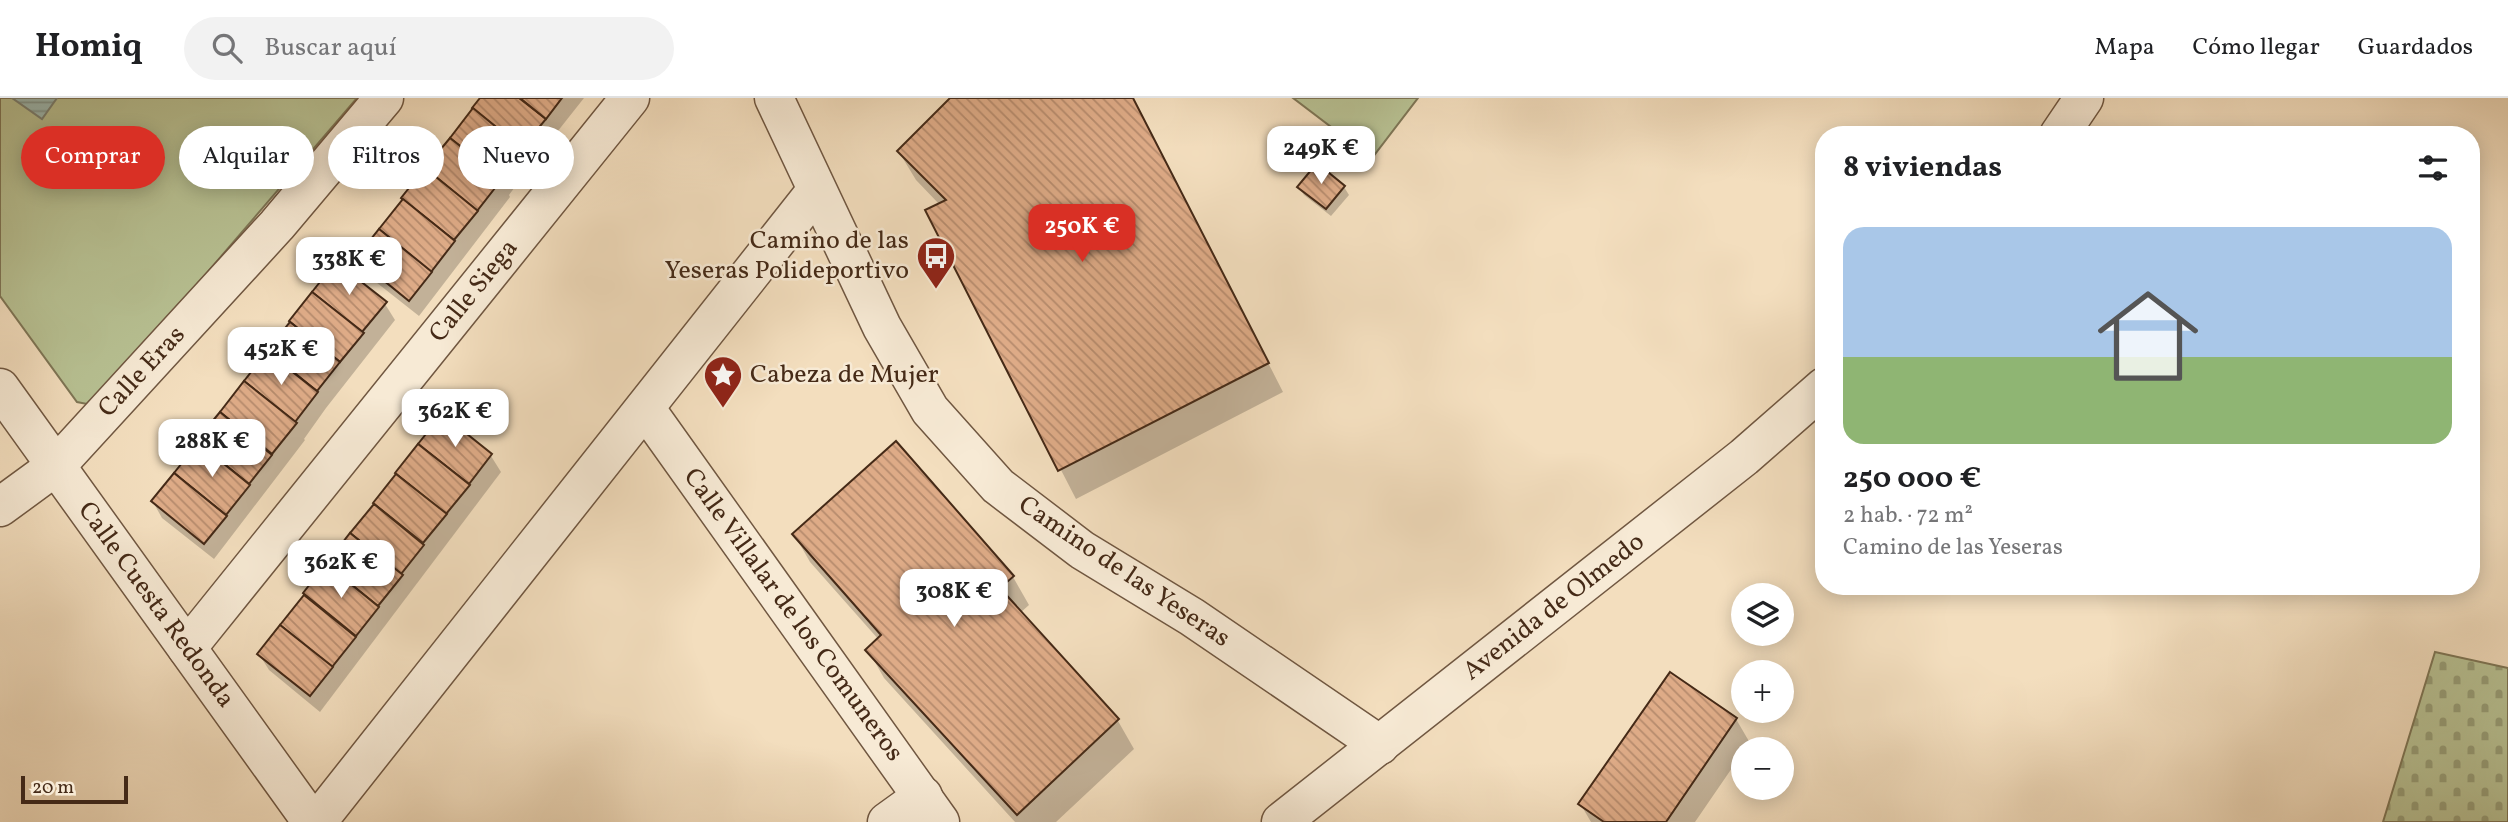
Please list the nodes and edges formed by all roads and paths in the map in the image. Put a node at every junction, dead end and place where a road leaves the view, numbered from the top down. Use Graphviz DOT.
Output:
graph roads {
  1 [pos="384,98"];
  2 [pos="630,98"];
  3 [pos="774,98"];
  4 [pos="2084,98"];
  5 [pos="2065,126"];
  6 [pos="816,191"];
  7 [pos="0,388"];
  8 [pos="1815,395"];
  9 [pos="645,408"];
  10 [pos="56,466"];
  11 [pos="0,507"];
  12 [pos="187,648"];
  13 [pos="1380,745"];
  14 [pos="932,809"];
  15 [pos="315,822"];
  16 [pos="887,822"];
  17 [pos="1281,822"];
  1 -- 10 [label="street, Calle Eras"];
  2 -- 12 [label="street, Calle Siega"];
  3 -- 6 [label="street, Camino de las Yeseras"];
  4 -- 5 [label="street"];
  6 -- 9 [label="street"];
  6 -- 13 [label="street, Camino de las Yeseras"];
  7 -- 10 [label="street, Calle Cuesta Redonda"];
  8 -- 13 [label="street, Avenida de Olmedo"];
  9 -- 14 [label="street, Calle Villalar de los Comuneros"];
  9 -- 15 [label="street"];
  10 -- 11 [label="street, Calle Eras"];
  10 -- 12 [label="street, Calle Cuesta Redonda"];
  12 -- 15 [label="street, Calle Cuesta Redonda"];
  13 -- 17 [label="street, Avenida de Olmedo"];
  14 -- 16 [label="street"];
}
